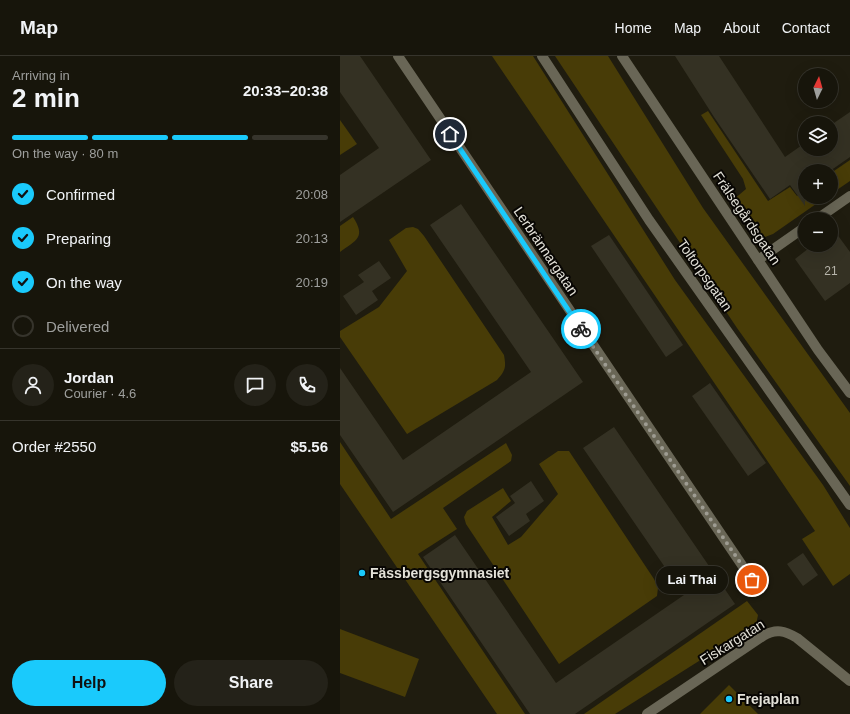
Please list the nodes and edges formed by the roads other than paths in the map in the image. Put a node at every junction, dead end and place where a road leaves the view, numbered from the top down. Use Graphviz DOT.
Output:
graph roads {
  1 [pos="398,56"];
  2 [pos="542,56"];
  3 [pos="622,56"];
  4 [pos="850,196"];
  5 [pos="827,212"];
  6 [pos="798,232"];
  7 [pos="758,260"];
  8 [pos="850,393"];
  9 [pos="850,505"];
  10 [pos="752,580"];
  11 [pos="850,681"];
  12 [pos="647,714"];
  1 -- 10 [label="street, Lerbrännargatan"];
  2 -- 9 [label="street, Toltorpsgatan"];
  3 -- 7 [label="street, Frälsegårdsgatan"];
  4 -- 5 [label="street"];
  6 -- 7 [label="street"];
  7 -- 8 [label="street, Frälsegårdsgatan"];
  11 -- 12 [label="street, Fiskargatan"];
}
